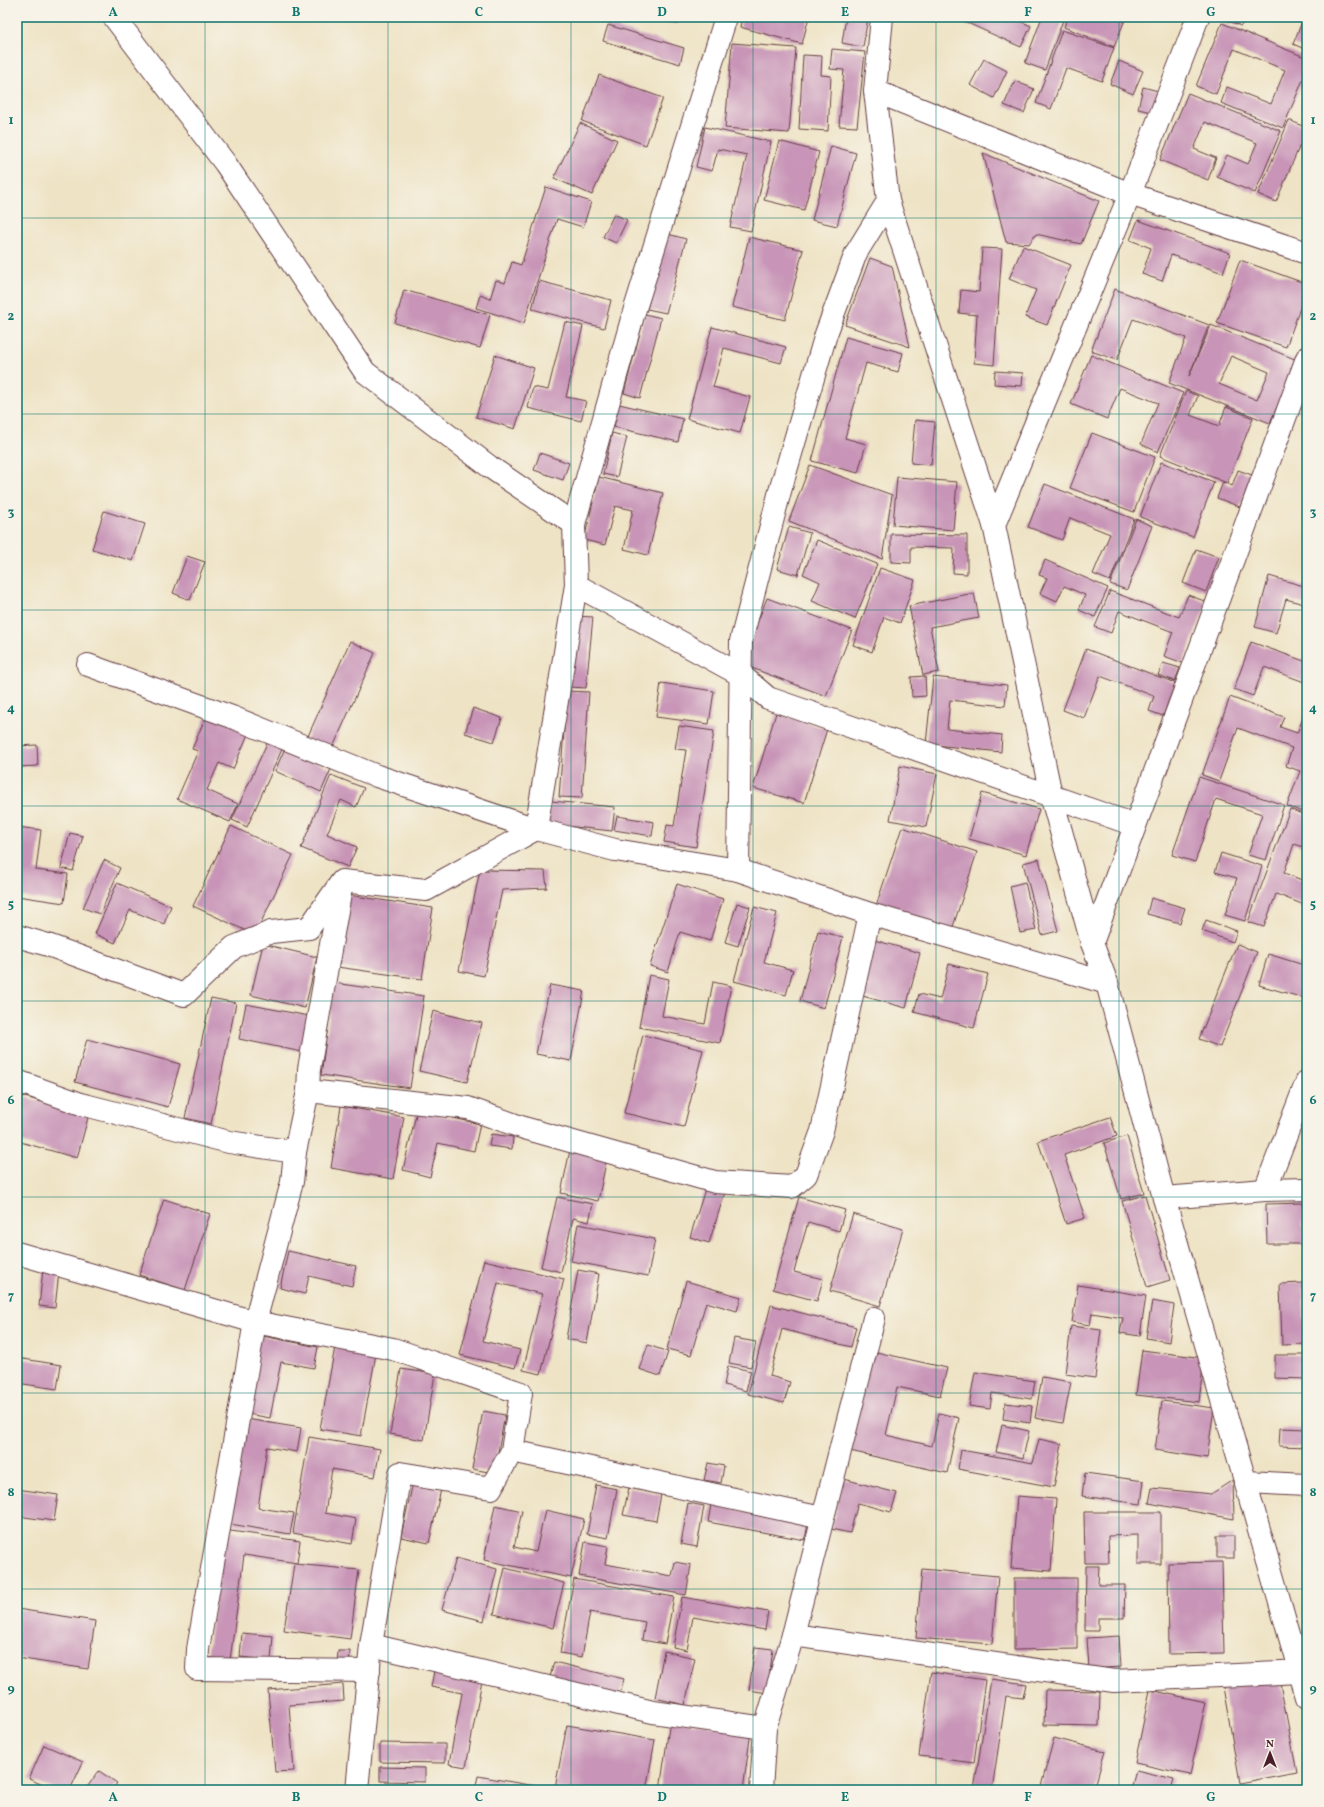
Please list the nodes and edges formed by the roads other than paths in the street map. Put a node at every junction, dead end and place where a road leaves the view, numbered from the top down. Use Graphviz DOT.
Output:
graph roads {
  1 [pos="114,17"];
  2 [pos="726,17"];
  3 [pos="882,17"];
  4 [pos="1198,17"];
  5 [pos="875,91"];
  6 [pos="1130,194"];
  7 [pos="888,201"];
  8 [pos="1307,253"];
  9 [pos="1307,358"];
  10 [pos="574,524"];
  11 [pos="994,525"];
  12 [pos="576,586"];
  13 [pos="88,665"];
  14 [pos="741,675"];
  15 [pos="1051,795"];
  16 [pos="1135,825"];
  17 [pos="536,829"];
  18 [pos="738,870"];
  19 [pos="342,881"];
  20 [pos="870,914"];
  21 [pos="17,936"];
  22 [pos="1092,943"];
  23 [pos="1107,983"];
  24 [pos="17,1081"];
  25 [pos="1307,1081"];
  26 [pos="308,1091"];
  27 [pos="295,1152"];
  28 [pos="1307,1189"];
  29 [pos="1265,1190"];
  30 [pos="1164,1198"];
  31 [pos="17,1253"];
  32 [pos="874,1318"];
  33 [pos="255,1322"];
  34 [pos="512,1451"];
  35 [pos="1246,1482"];
  36 [pos="1307,1485"];
  37 [pos="822,1518"];
  38 [pos="793,1635"];
  39 [pos="371,1645"];
  40 [pos="368,1671"];
  41 [pos="1300,1672"];
  42 [pos="1307,1697"];
  43 [pos="765,1728"];
  44 [pos="358,1790"];
  45 [pos="761,1790"];
  1 -- 10 [label="street"];
  2 -- 10 [label="street"];
  3 -- 5 [label="street"];
  4 -- 6 [label="street"];
  5 -- 6 [label="street"];
  5 -- 7 [label="street"];
  6 -- 8 [label="street"];
  6 -- 11 [label="street"];
  7 -- 11 [label="street"];
  7 -- 14 [label="street"];
  9 -- 16 [label="street"];
  10 -- 12 [label="street"];
  11 -- 15 [label="street"];
  12 -- 14 [label="street"];
  12 -- 17 [label="street"];
  13 -- 17 [label="street"];
  14 -- 15 [label="street"];
  14 -- 18 [label="street"];
  15 -- 16 [label="street"];
  15 -- 22 [label="street"];
  16 -- 22 [label="street"];
  17 -- 18 [label="street"];
  17 -- 19 [label="street"];
  18 -- 20 [label="street"];
  19 -- 21 [label="street"];
  19 -- 26 [label="street"];
  20 -- 23 [label="street"];
  20 -- 26 [label="street"];
  22 -- 23 [label="street"];
  23 -- 30 [label="street"];
  24 -- 27 [label="street"];
  25 -- 29 [label="street"];
  26 -- 27 [label="street"];
  27 -- 33 [label="street"];
  28 -- 29 [label="street"];
  29 -- 30 [label="street"];
  30 -- 35 [label="street"];
  31 -- 33 [label="street"];
  32 -- 37 [label="street"];
  33 -- 34 [label="street"];
  33 -- 40 [label="street"];
  34 -- 37 [label="street"];
  34 -- 39 [label="street"];
  35 -- 36 [label="street"];
  35 -- 41 [label="street"];
  37 -- 38 [label="street"];
  38 -- 41 [label="street"];
  38 -- 43 [label="street"];
  39 -- 40 [label="street"];
  39 -- 43 [label="street"];
  40 -- 44 [label="street"];
  41 -- 42 [label="street"];
  43 -- 45 [label="street"];
}
